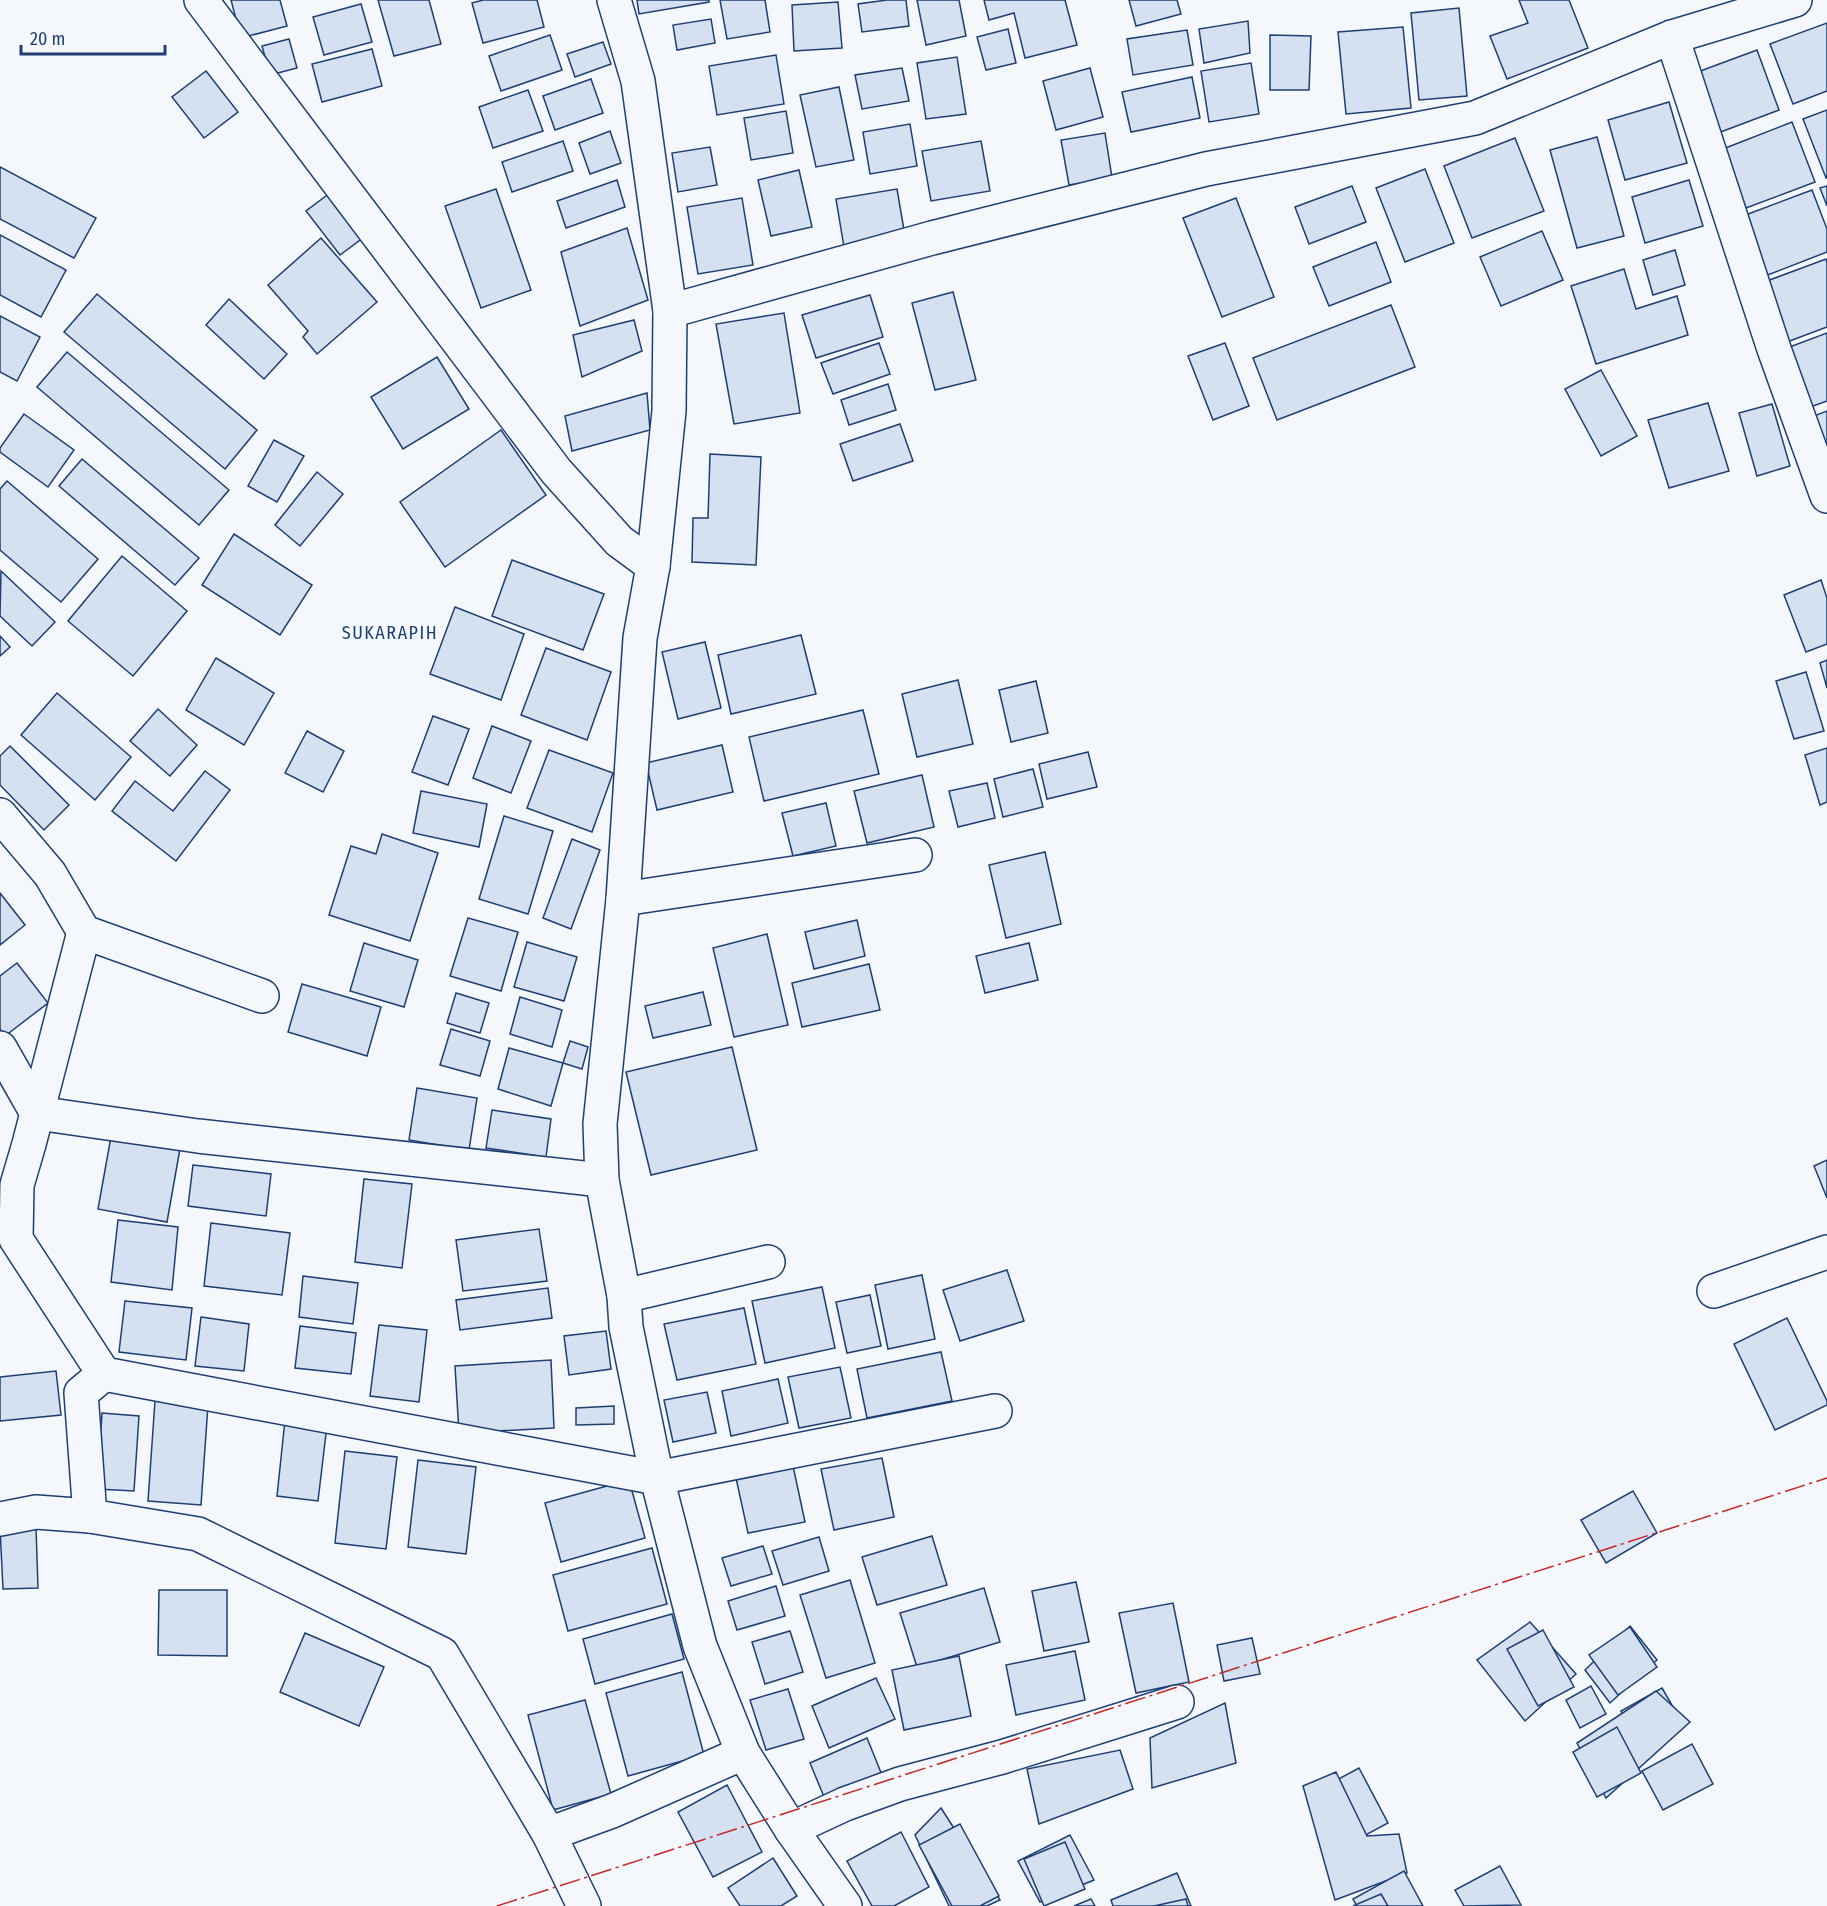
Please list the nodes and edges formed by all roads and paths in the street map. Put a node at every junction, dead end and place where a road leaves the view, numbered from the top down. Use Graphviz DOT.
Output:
graph roads {
  1 [pos="201,0"];
  2 [pos="614,0"];
  3 [pos="1795,0"];
  4 [pos="1672,37"];
  5 [pos="670,311"];
  6 [pos="1827,496"];
  7 [pos="653,566"];
  8 [pos="0,815"];
  9 [pos="915,855"];
  10 [pos="623,899"];
  11 [pos="84,932"];
  12 [pos="262,996"];
  13 [pos="0,1048"];
  14 [pos="37,1113"];
  15 [pos="602,1180"];
  16 [pos="8,1241"];
  17 [pos="1827,1252"];
  18 [pos="768,1262"];
  19 [pos="1714,1291"];
  20 [pos="624,1296"];
  21 [pos="104,1374"];
  22 [pos="995,1411"];
  23 [pos="657,1478"];
  24 [pos="90,1516"];
  25 [pos="0,1519"];
  26 [pos="1177,1702"];
  27 [pos="743,1753"];
  28 [pos="791,1829"];
  29 [pos="549,1834"];
  30 [pos="584,1906"];
  31 [pos="845,1906"];
  1 -- 7 [label="street"];
  2 -- 5 [label="street"];
  3 -- 4 [label="street"];
  4 -- 5 [label="street"];
  4 -- 6 [label="street"];
  5 -- 7 [label="street"];
  7 -- 10 [label="street"];
  8 -- 11 [label="street"];
  9 -- 10 [label="street"];
  10 -- 15 [label="street"];
  11 -- 12 [label="street"];
  11 -- 14 [label="street"];
  13 -- 14 [label="street"];
  14 -- 15 [label="street"];
  14 -- 16 [label="street"];
  15 -- 20 [label="street"];
  16 -- 21 [label="street"];
  17 -- 19 [label="street"];
  18 -- 20 [label="street"];
  20 -- 23 [label="street"];
  21 -- 23 [label="street"];
  21 -- 24 [label="street"];
  22 -- 23 [label="street"];
  23 -- 27 [label="street"];
  24 -- 25 [label="street"];
  24 -- 29 [label="street"];
  26 -- 28 [label="street"];
  27 -- 28 [label="street"];
  27 -- 29 [label="street"];
  28 -- 31 [label="street"];
  29 -- 30 [label="street"];
}
